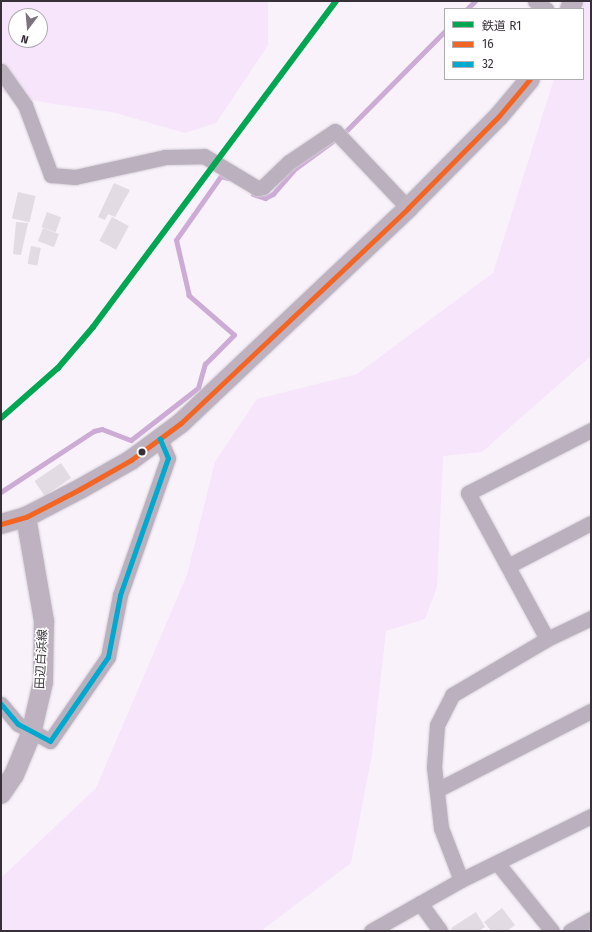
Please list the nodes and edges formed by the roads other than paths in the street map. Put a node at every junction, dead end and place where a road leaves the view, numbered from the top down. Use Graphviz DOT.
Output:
graph roads {
  1 [pos="535,1"];
  2 [pos="545,8"];
  3 [pos="1,71"];
  4 [pos="529,80"];
  5 [pos="408,208"];
  6 [pos="591,430"];
  7 [pos="160,440"];
  8 [pos="26,517"];
  9 [pos="591,523"];
  10 [pos="1,524"];
  11 [pos="508,566"];
  12 [pos="591,618"];
  13 [pos="547,638"];
  14 [pos="1,704"];
  15 [pos="591,711"];
  16 [pos="31,734"];
  17 [pos="436,790"];
  18 [pos="1,794"];
  19 [pos="591,816"];
  20 [pos="498,864"];
  21 [pos="461,880"];
  22 [pos="420,903"];
  23 [pos="591,919"];
  24 [pos="371,931"];
  25 [pos="440,931"];
  26 [pos="552,931"];
  27 [pos="570,931"];
  1 -- 2 [label="street"];
  3 -- 5 [label="street"];
  4 -- 5 [label="main road"];
  5 -- 7 [label="main road"];
  6 -- 11 [label="street"];
  7 -- 8 [label="main road"];
  7 -- 16 [label="street"];
  8 -- 10 [label="main road"];
  8 -- 16 [label="main road, 田辺白浜線"];
  9 -- 11 [label="street"];
  11 -- 13 [label="street"];
  12 -- 13 [label="street"];
  13 -- 17 [label="street"];
  14 -- 16 [label="street"];
  15 -- 17 [label="street"];
  16 -- 18 [label="main road, 田辺白浜線"];
  17 -- 21 [label="street"];
  19 -- 20 [label="street"];
  20 -- 21 [label="street"];
  20 -- 26 [label="street"];
  21 -- 22 [label="street"];
  22 -- 24 [label="street"];
  22 -- 25 [label="street"];
  23 -- 27 [label="street"];
}
